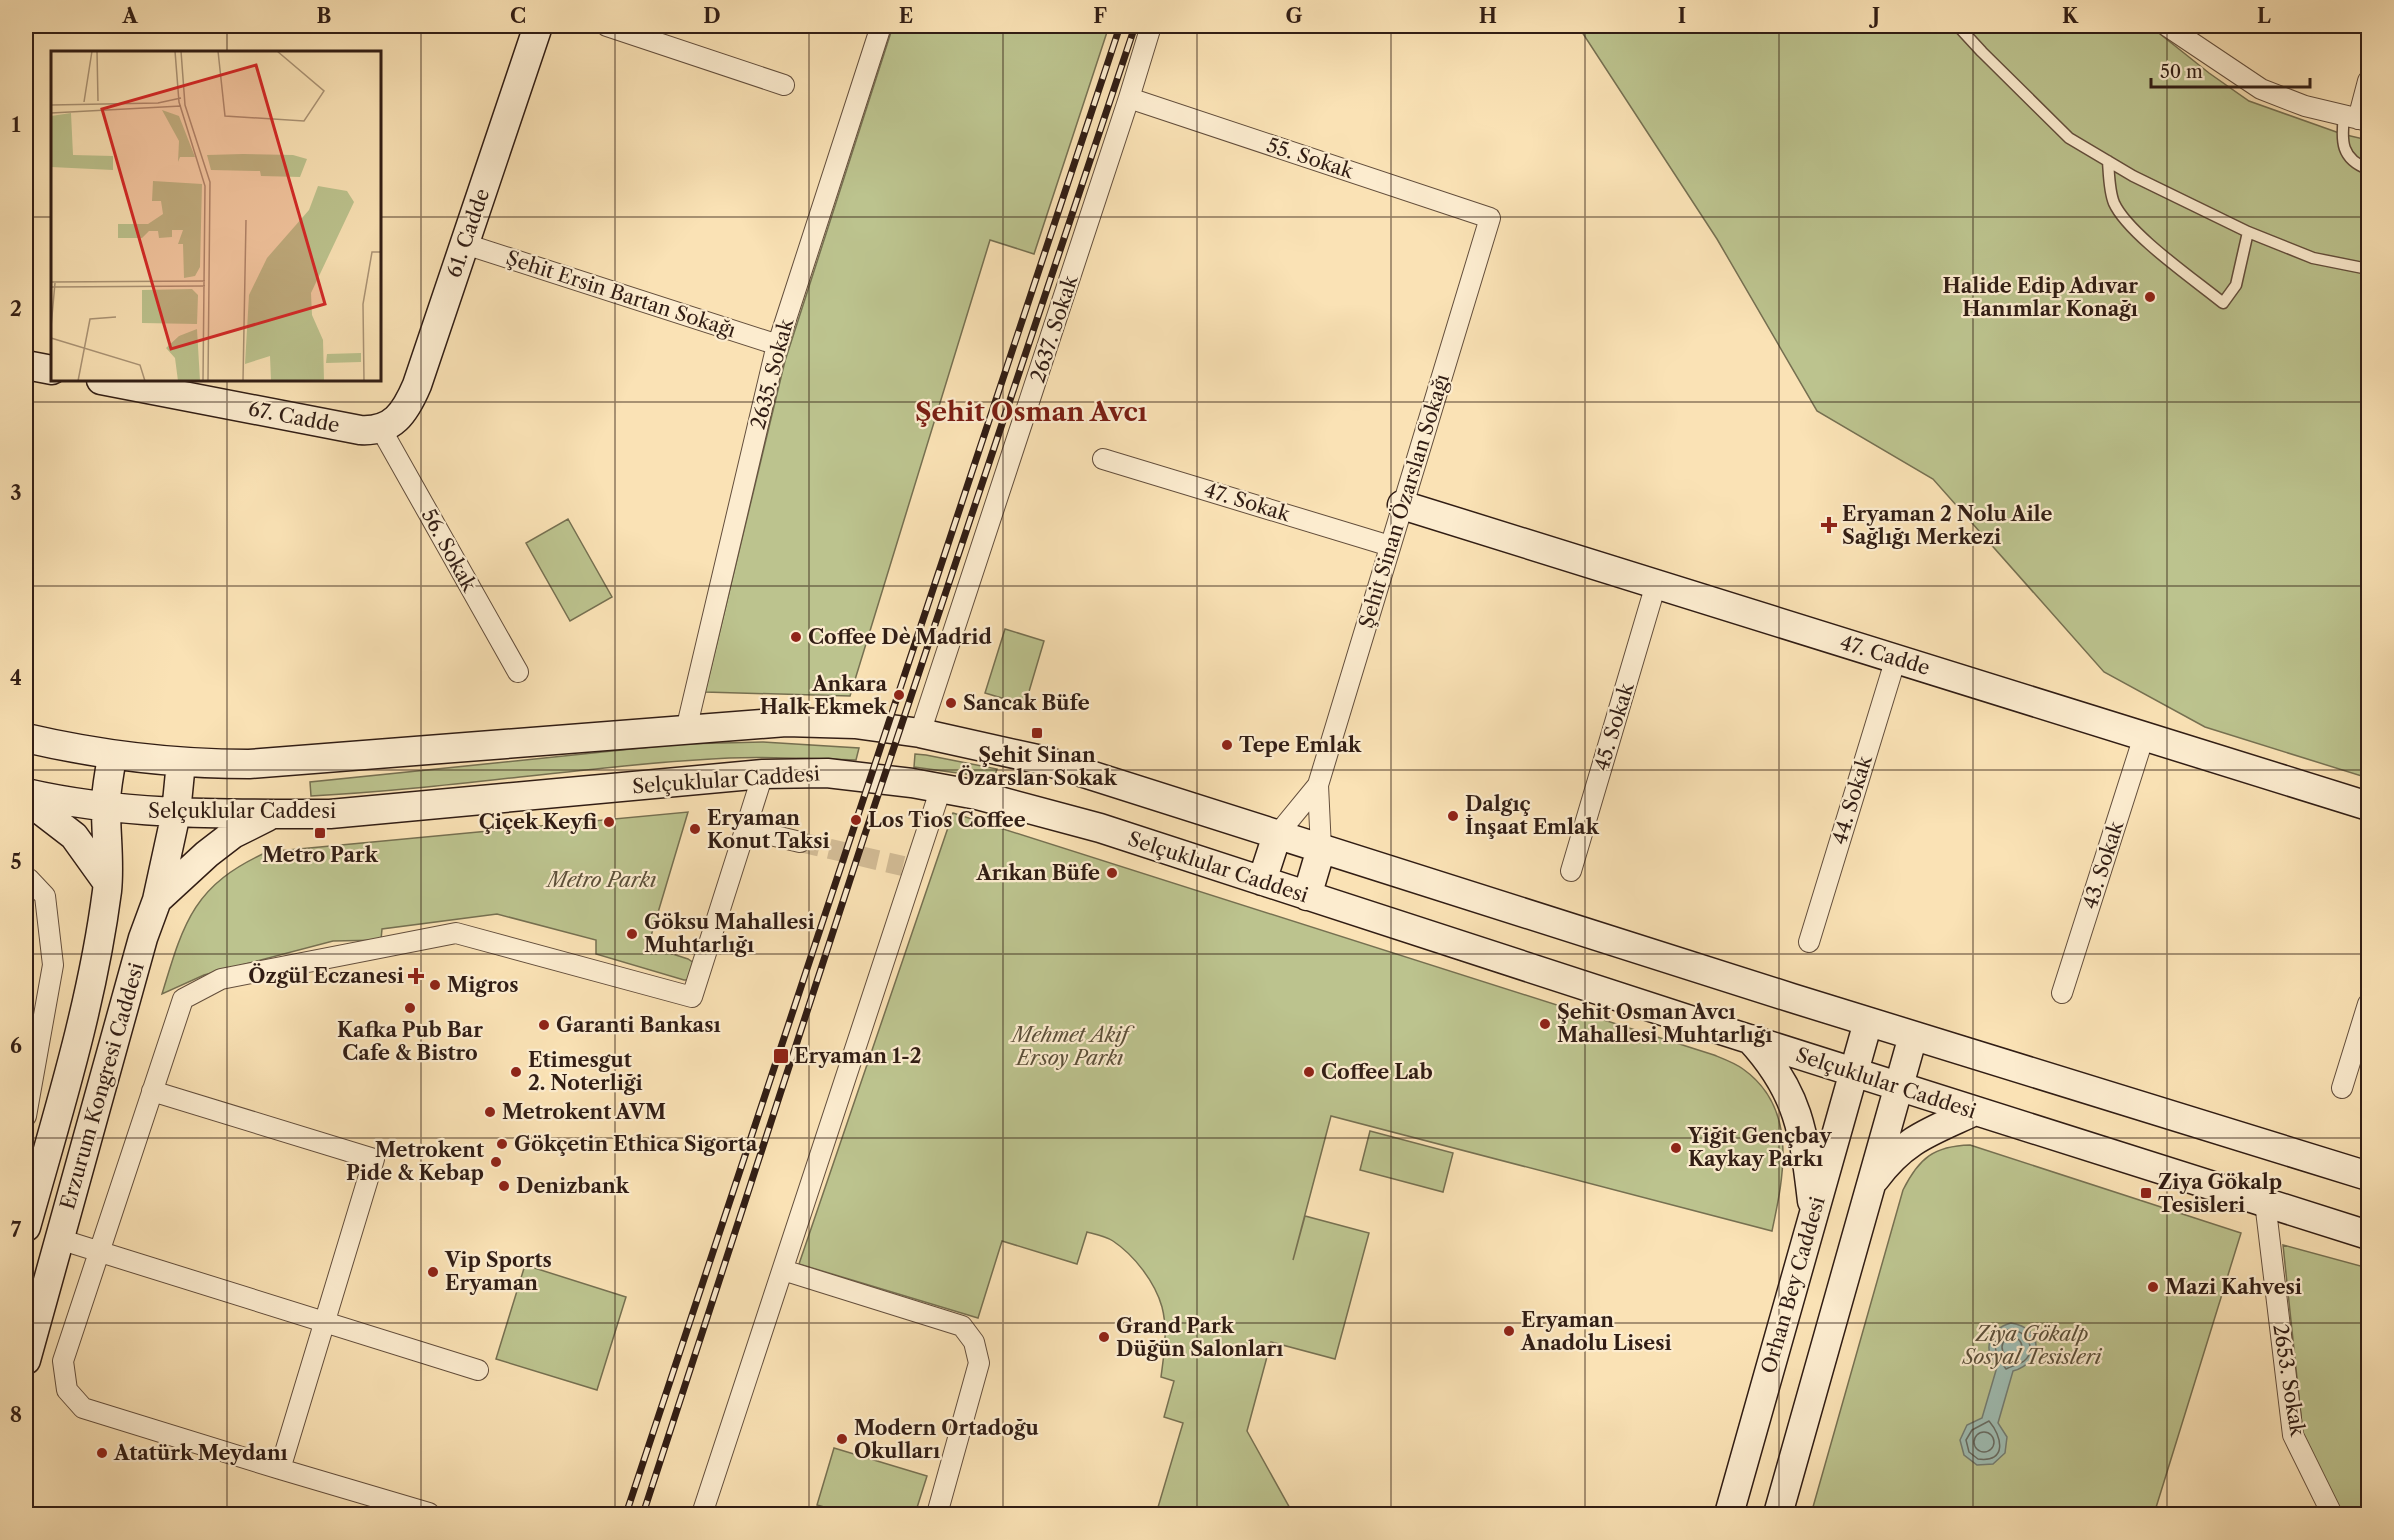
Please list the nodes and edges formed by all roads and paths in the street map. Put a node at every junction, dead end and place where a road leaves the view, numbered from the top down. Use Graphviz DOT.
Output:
graph roads {
  1 [pos="538,26"];
  2 [pos="607,26"];
  3 [pos="881,26"];
  4 [pos="1151,26"];
  5 [pos="1958,26"];
  6 [pos="2168,26"];
  7 [pos="2368,81"];
  8 [pos="784,85"];
  9 [pos="1130,98"];
  10 [pos="2357,118"];
  11 [pos="2108,161"];
  12 [pos="2368,169"];
  13 [pos="1490,218"];
  14 [pos="2248,232"];
  15 [pos="465,244"];
  16 [pos="2368,269"];
  17 [pos="778,345"];
  18 [pos="26,364"];
  19 [pos="51,370"];
  20 [pos="106,381"];
  21 [pos="381,429"];
  22 [pos="1103,459"];
  23 [pos="1402,505"];
  24 [pos="1390,546"];
  25 [pos="1656,584"];
  26 [pos="1896,658"];
  27 [pos="518,672"];
  28 [pos="686,730"];
  29 [pos="920,733"];
  30 [pos="2144,736"];
  31 [pos="26,738"];
  32 [pos="112,755"];
  33 [pos="181,762"];
  34 [pos="763,774"];
  35 [pos="1318,785"];
  36 [pos="941,788"];
  37 [pos="26,793"];
  38 [pos="26,799"];
  39 [pos="2368,806"];
  40 [pos="106,808"];
  41 [pos="176,813"];
  42 [pos="271,815"];
  43 [pos="746,829"];
  44 [pos="1277,835"];
  45 [pos="800,842"];
  46 [pos="1321,849"];
  47 [pos="1571,871"];
  48 [pos="26,878"];
  49 [pos="1262,881"];
  50 [pos="107,882"];
  51 [pos="1307,896"];
  52 [pos="157,900"];
  53 [pos="1809,942"];
  54 [pos="2062,993"];
  55 [pos="2368,1004"];
  56 [pos="1868,1022"];
  57 [pos="1913,1036"];
  58 [pos="1750,1039"];
  59 [pos="31,1062"];
  60 [pos="1853,1072"];
  61 [pos="1899,1087"];
  62 [pos="2342,1088"];
  63 [pos="152,1091"];
  64 [pos="1975,1111"];
  65 [pos="26,1116"];
  66 [pos="2368,1176"];
  67 [pos="1870,1185"];
  68 [pos="2265,1202"];
  69 [pos="1813,1214"];
  70 [pos="26,1227"];
  71 [pos="2368,1235"];
  72 [pos="59,1239"];
  73 [pos="100,1252"];
  74 [pos="783,1270"];
  75 [pos="323,1322"];
  76 [pos="26,1359"];
  77 [pos="478,1370"];
  78 [pos="279,1469"];
  79 [pos="429,1513"];
  80 [pos="702,1515"];
  81 [pos="937,1515"];
  82 [pos="1729,1515"];
  83 [pos="1778,1515"];
  84 [pos="2332,1515"];
  1 -- 15 [label="main road, 61. Cadde"];
  2 -- 8 [label="street"];
  3 -- 17 [label="street, 2635. Sokak"];
  4 -- 9 [label="street, 2637. Sokak"];
  5 -- 11 [label="lane"];
  6 -- 10 [label="street"];
  7 -- 10 [label="street"];
  9 -- 13 [label="street, 55. Sokak"];
  9 -- 29 [label="street, 2637. Sokak"];
  10 -- 12 [label="lane"];
  11 -- 14 [label="lane"];
  11 -- 14 [label="lane"];
  13 -- 23 [label="street, Şehit Sinan Özarslan Sokağı"];
  14 -- 16 [label="lane"];
  15 -- 17 [label="street, Şehit Ersin Bartan Sokağı"];
  15 -- 21 [label="main road, 61. Cadde"];
  17 -- 28 [label="street, 2635. Sokak"];
  18 -- 19 [label="main road"];
  20 -- 21 [label="main road, 67. Cadde"];
  21 -- 27 [label="street, 56. Sokak"];
  22 -- 24 [label="street, 47. Sokak"];
  23 -- 24 [label="street, Şehit Sinan Özarslan Sokağı"];
  23 -- 25 [label="main road, 47. Cadde"];
  24 -- 35 [label="street, Şehit Sinan Özarslan Sokağı"];
  25 -- 26 [label="main road, 47. Cadde"];
  25 -- 47 [label="street, 45. Sokak"];
  26 -- 30 [label="main road, 47. Cadde"];
  26 -- 53 [label="street, 44. Sokak"];
  28 -- 29 [label="main road"];
  28 -- 33 [label="main road"];
  29 -- 44 [label="main road"];
  30 -- 39 [label="main road, 47. Cadde"];
  30 -- 54 [label="street, 43. Sokak"];
  31 -- 32 [label="main road"];
  32 -- 33 [label="main road"];
  32 -- 40 [label="main road, Erzurum Kongresi Caddesi"];
  33 -- 41 [label="main road, Erzurum Kongresi Caddesi"];
  34 -- 36 [label="main road, Selçuklular Caddesi"];
  34 -- 42 [label="main road, Selçuklular Caddesi"];
  34 -- 43 [label="street"];
  35 -- 44 [label="street"];
  35 -- 46 [label="street"];
  36 -- 49 [label="main road, Selçuklular Caddesi"];
  36 -- 74 [label="street"];
  37 -- 40 [label="main road, Selçuklular Caddesi"];
  38 -- 50 [label="main road"];
  40 -- 41 [label="main road, Selçuklular Caddesi"];
  40 -- 50 [label="main road, Erzurum Kongresi Caddesi"];
  41 -- 42 [label="main road, Selçuklular Caddesi"];
  41 -- 52 [label="main road, Erzurum Kongresi Caddesi"];
  42 -- 52 [label="main road"];
  43 -- 45 [label="street"];
  43 -- 63 [label="street"];
  44 -- 46 [label="main road"];
  44 -- 49 [label="main road"];
  46 -- 51 [label="main road"];
  46 -- 56 [label="main road"];
  48 -- 59 [label="street"];
  49 -- 51 [label="main road, Selçuklular Caddesi"];
  50 -- 70 [label="main road, Erzurum Kongresi Caddesi"];
  51 -- 58 [label="main road, Selçuklular Caddesi"];
  52 -- 72 [label="main road, Erzurum Kongresi Caddesi"];
  55 -- 62 [label="street"];
  56 -- 57 [label="main road"];
  56 -- 60 [label="main road, Orhan Bey Caddesi"];
  57 -- 61 [label="main road"];
  57 -- 66 [label="main road"];
  58 -- 60 [label="main road, Selçuklular Caddesi"];
  58 -- 69 [label="main road"];
  59 -- 65 [label="street"];
  60 -- 61 [label="main road, Selçuklular Caddesi"];
  60 -- 69 [label="main road, Orhan Bey Caddesi"];
  61 -- 64 [label="main road, Selçuklular Caddesi"];
  61 -- 67 [label="main road"];
  63 -- 73 [label="street"];
  63 -- 75 [label="street"];
  64 -- 67 [label="main road"];
  64 -- 68 [label="main road, Selçuklular Caddesi"];
  67 -- 83 [label="main road"];
  68 -- 71 [label="main road, Selçuklular Caddesi"];
  68 -- 84 [label="street, 2653. Sokak"];
  69 -- 82 [label="main road, Orhan Bey Caddesi"];
  72 -- 73 [label="street"];
  72 -- 76 [label="main road, Erzurum Kongresi Caddesi"];
  73 -- 75 [label="street"];
  73 -- 78 [label="street"];
  74 -- 80 [label="street"];
  74 -- 81 [label="street"];
  75 -- 77 [label="street"];
  75 -- 78 [label="street"];
  78 -- 79 [label="street"];
}
